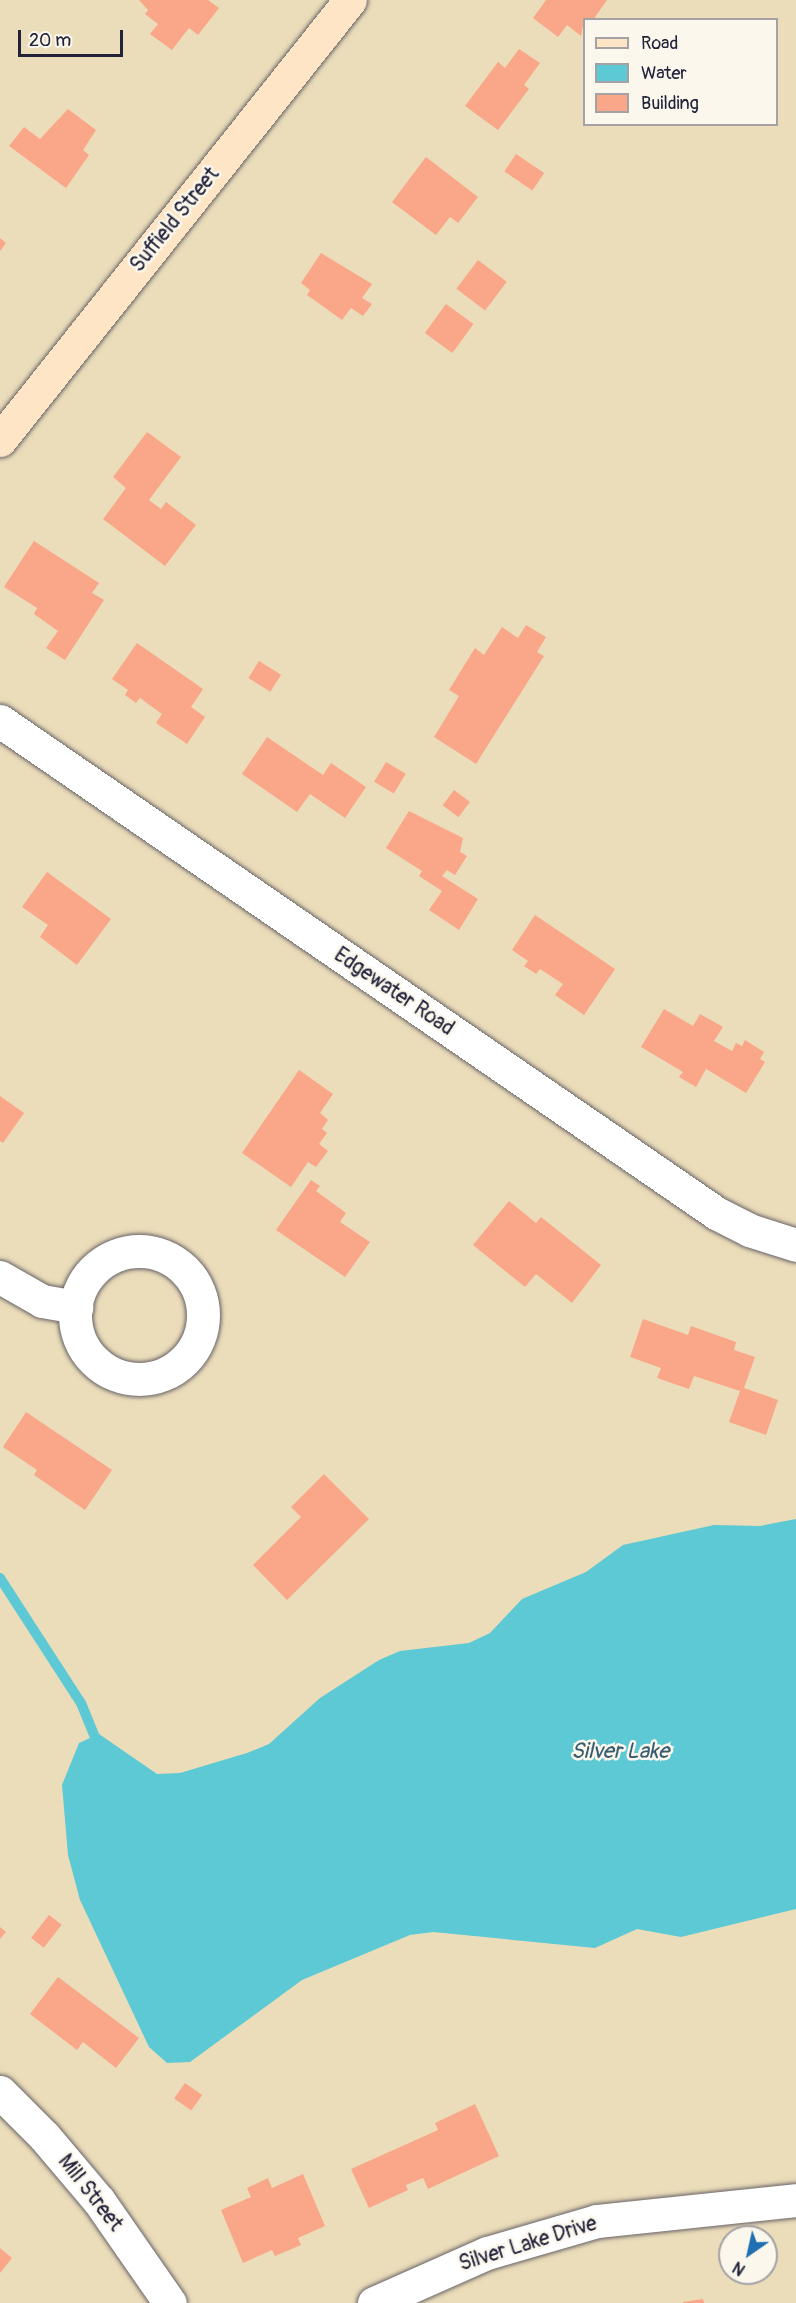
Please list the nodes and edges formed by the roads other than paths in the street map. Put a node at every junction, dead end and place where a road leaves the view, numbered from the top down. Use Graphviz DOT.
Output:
graph roads {
  1 [pos="350,0"];
  2 [pos="0,440"];
  3 [pos="0,722"];
  4 [pos="796,1245"];
  5 [pos="0,1277"];
  6 [pos="76,1307"];
  7 [pos="0,2092"];
  8 [pos="796,2200"];
  9 [pos="170,2303"];
  10 [pos="374,2303"];
  1 -- 2 [label="main road, Suffield Street"];
  3 -- 4 [label="street, Edgewater Road"];
  5 -- 6 [label="street"];
  7 -- 9 [label="street, Mill Street"];
  8 -- 10 [label="street, Silver Lake Drive"];
}
